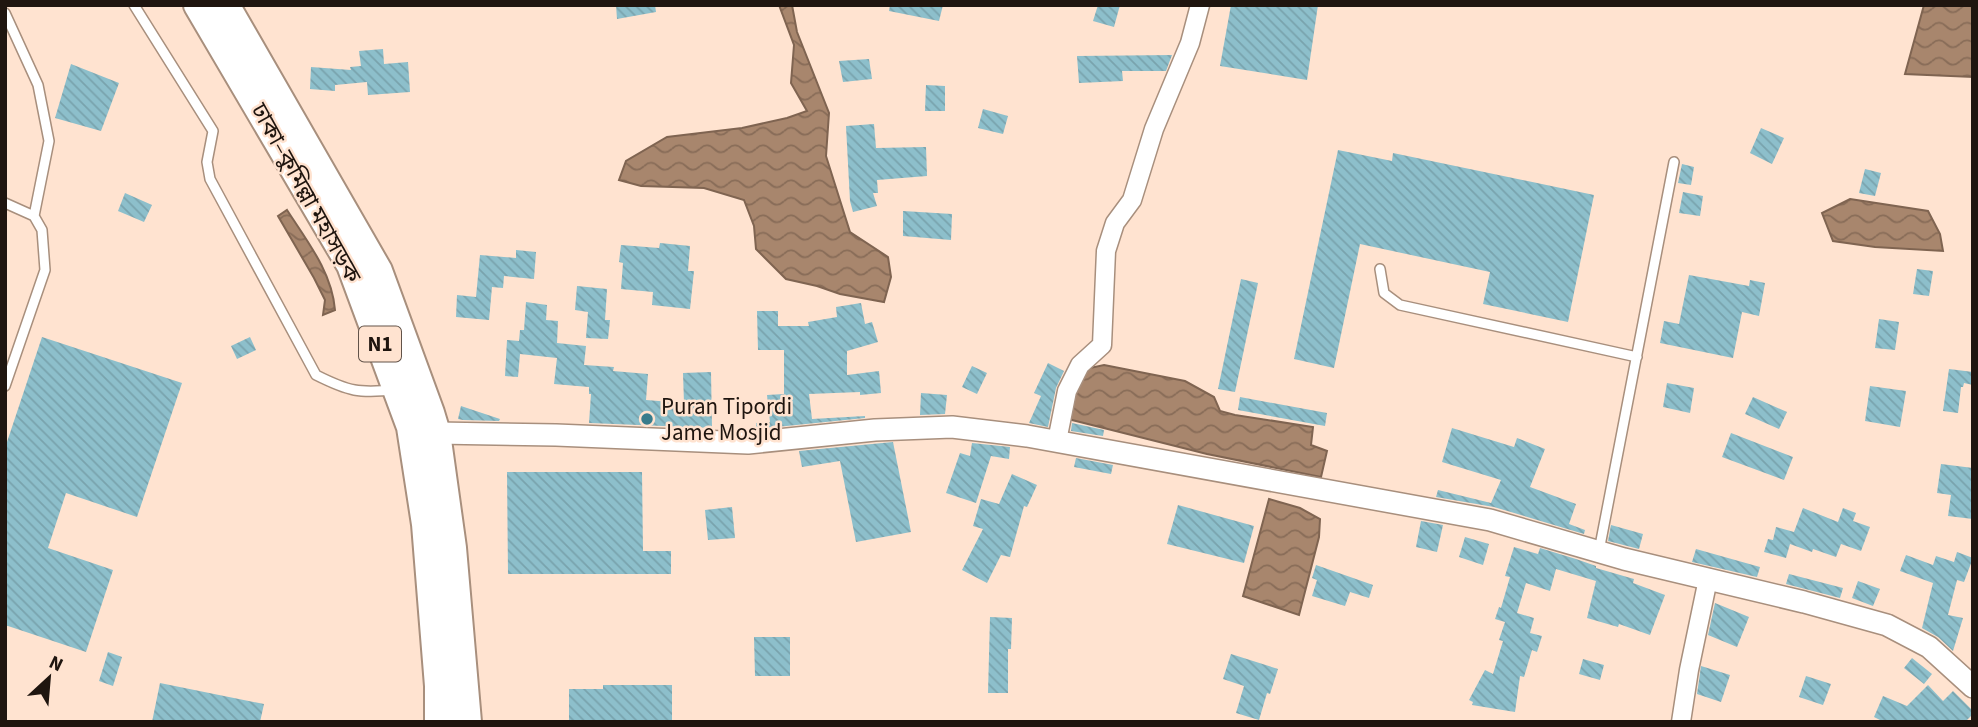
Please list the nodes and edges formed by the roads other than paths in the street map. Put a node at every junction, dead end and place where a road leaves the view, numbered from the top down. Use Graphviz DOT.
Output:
graph roads {
  1 [pos="134,5"];
  2 [pos="198,5"];
  3 [pos="225,5"];
  4 [pos="1200,5"];
  5 [pos="5,13"];
  6 [pos="1674,162"];
  7 [pos="5,203"];
  8 [pos="34,216"];
  9 [pos="1380,269"];
  10 [pos="1637,357"];
  11 [pos="5,386"];
  12 [pos="397,390"];
  13 [pos="426,426"];
  14 [pos="1057,441"];
  15 [pos="1599,551"];
  16 [pos="1709,579"];
  17 [pos="1973,687"];
  18 [pos="439,722"];
  19 [pos="467,722"];
  20 [pos="1681,722"];
  1 -- 12 [label="lane"];
  2 -- 12 [label="highway, ঢাকা–কুমিল্লা মহাসড়ক / N1"];
  3 -- 13 [label="highway, ঢাকা–কুমিল্লা মহাসড়ক / N1"];
  4 -- 14 [label="street"];
  5 -- 8 [label="lane"];
  6 -- 10 [label="lane"];
  7 -- 8 [label="lane"];
  8 -- 11 [label="lane"];
  9 -- 10 [label="lane"];
  10 -- 15 [label="lane"];
  12 -- 13 [label="highway, ঢাকা–কুমিল্লা মহাসড়ক / N1"];
  13 -- 14 [label="street"];
  13 -- 18 [label="highway, ঢাকা–কুমিল্লা মহাসড়ক / N1"];
  13 -- 19 [label="highway, ঢাকা–কুমিল্লা মহাসড়ক / N1"];
  14 -- 15 [label="street"];
  15 -- 16 [label="street"];
  16 -- 17 [label="street"];
  16 -- 20 [label="street"];
}
